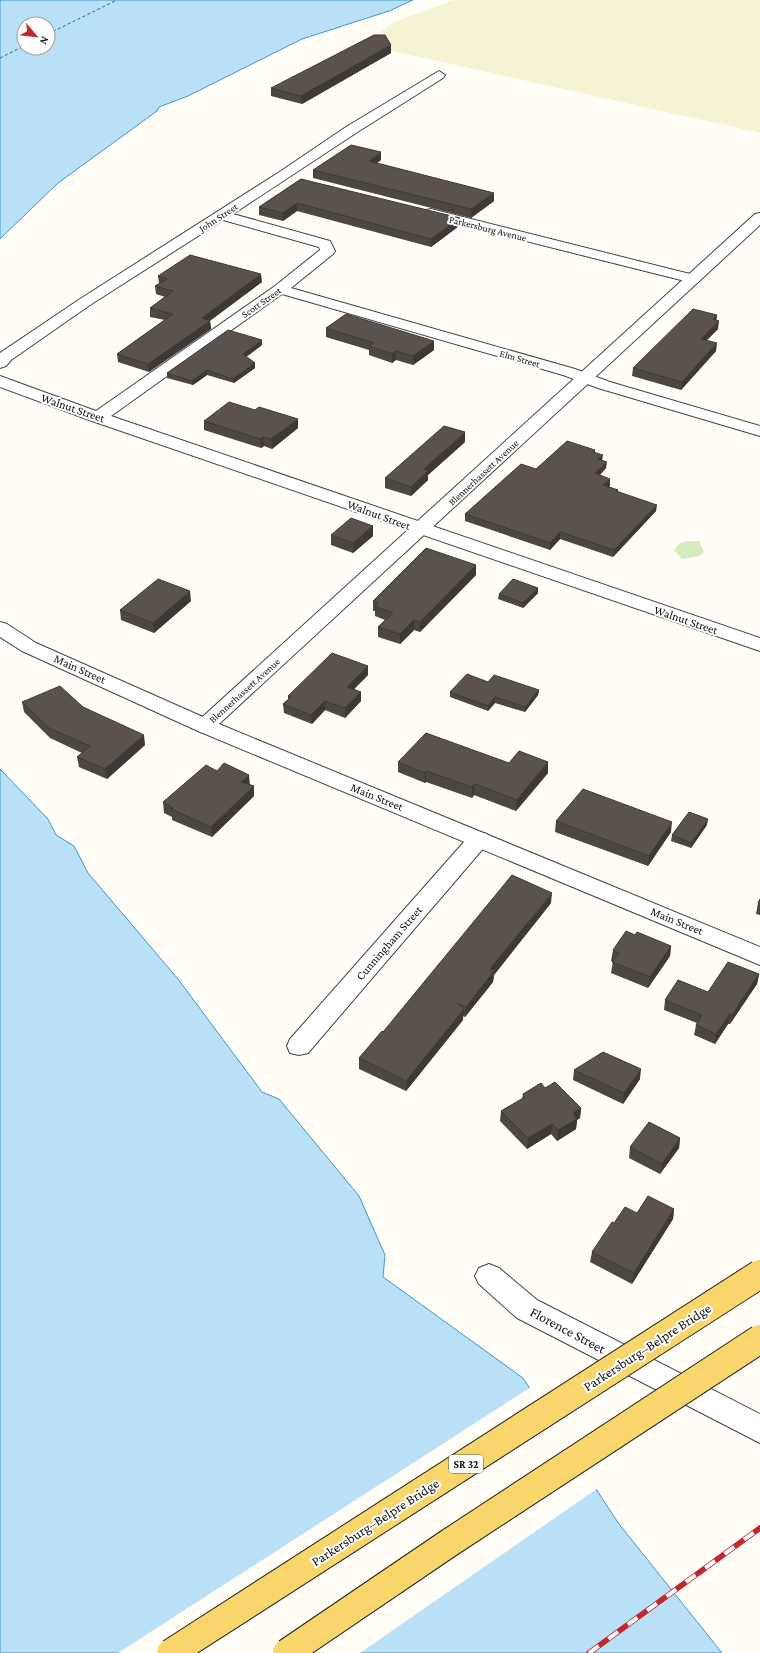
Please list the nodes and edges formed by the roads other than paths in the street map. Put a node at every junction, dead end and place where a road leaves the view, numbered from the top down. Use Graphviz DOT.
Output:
graph roads {
  1 [pos="440,75"];
  2 [pos="282,176"];
  3 [pos="297,180"];
  4 [pos="419,210"];
  5 [pos="221,215"];
  6 [pos="760,217"];
  7 [pos="694,279"];
  8 [pos="280,289"];
  9 [pos="0,363"];
  10 [pos="585,378"];
  11 [pos="0,381"];
  12 [pos="98,417"];
  13 [pos="760,430"];
  14 [pos="420,529"];
  15 [pos="0,628"];
  16 [pos="760,645"];
  17 [pos="205,726"];
  18 [pos="479,839"];
  19 [pos="760,956"];
  20 [pos="299,1046"];
  21 [pos="760,1274"];
  22 [pos="489,1276"];
  23 [pos="760,1339"];
  24 [pos="760,1429"];
  25 [pos="171,1653"];
  26 [pos="287,1653"];
  1 -- 2 [label="street, John Street"];
  2 -- 3 [label="street"];
  2 -- 5 [label="street, John Street"];
  4 -- 7 [label="street, Parkersburg Avenue"];
  5 -- 8 [label="street, Scott Street"];
  5 -- 9 [label="street, John Street"];
  6 -- 7 [label="street, Blennerhassett Avenue"];
  7 -- 10 [label="street, Blennerhassett Avenue"];
  8 -- 10 [label="street, Elm Street"];
  8 -- 12 [label="street, Scott Street"];
  10 -- 13 [label="street, Elm Street"];
  10 -- 14 [label="street, Blennerhassett Avenue"];
  11 -- 12 [label="street, Walnut Street"];
  12 -- 14 [label="street, Walnut Street"];
  14 -- 16 [label="street, Walnut Street"];
  14 -- 17 [label="street, Blennerhassett Avenue"];
  15 -- 17 [label="street, Main Street"];
  17 -- 18 [label="street, Main Street"];
  18 -- 19 [label="street, Main Street"];
  18 -- 20 [label="street, Cunningham Street"];
  21 -- 25 [label="main road, Parkersburg–Belpre Bridge / SR 32, bridge"];
  22 -- 24 [label="street, Florence Street"];
  23 -- 26 [label="main road, bridge"];
}
